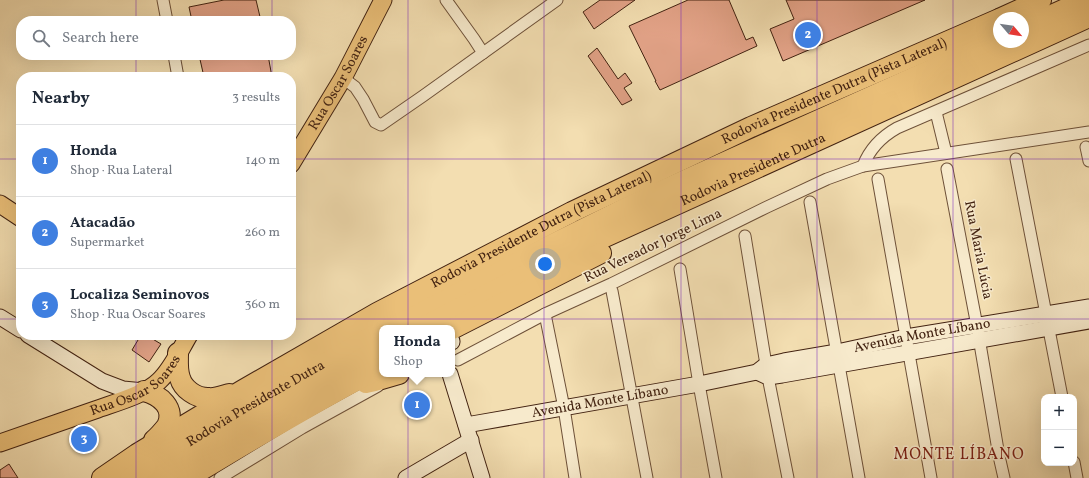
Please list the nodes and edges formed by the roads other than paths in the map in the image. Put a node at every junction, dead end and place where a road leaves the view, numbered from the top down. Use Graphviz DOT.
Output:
graph roads {
  1 [pos="163,0"];
  2 [pos="383,0"];
  3 [pos="446,0"];
  4 [pos="557,0"];
  5 [pos="1041,0"];
  6 [pos="1085,0"];
  7 [pos="1014,12"];
  8 [pos="166,16"];
  9 [pos="1089,17"];
  10 [pos="993,21"];
  11 [pos="1029,25"];
  12 [pos="993,41"];
  13 [pos="1089,45"];
  14 [pos="483,53"];
  15 [pos="175,60"];
  16 [pos="177,72"];
  17 [pos="343,78"];
  18 [pos="936,112"];
  19 [pos="1089,132"];
  20 [pos="1086,147"];
  21 [pos="946,153"];
  22 [pos="296,156"];
  23 [pos="1016,159"];
  24 [pos="1089,161"];
  25 [pos="863,166"];
  26 [pos="947,169"];
  27 [pos="739,176"];
  28 [pos="878,179"];
  29 [pos="810,202"];
  30 [pos="0,204"];
  31 [pos="16,215"];
  32 [pos="745,236"];
  33 [pos="680,269"];
  34 [pos="612,291"];
  35 [pos="1089,307"];
  36 [pos="545,314"];
  37 [pos="0,317"];
  38 [pos="477,317"];
  39 [pos="1089,321"];
  40 [pos="1048,322"];
  41 [pos="394,325"];
  42 [pos="427,325"];
  43 [pos="977,326"];
  44 [pos="16,327"];
  45 [pos="455,328"];
  46 [pos="379,333"];
  47 [pos="906,337"];
  48 [pos="36,340"];
  49 [pos="979,340"];
  50 [pos="178,344"];
  51 [pos="455,344"];
  52 [pos="455,346"];
  53 [pos="379,350"];
  54 [pos="909,353"];
  55 [pos="838,358"];
  56 [pos="764,371"];
  57 [pos="383,377"];
  58 [pos="385,377"];
  59 [pos="451,377"];
  60 [pos="699,384"];
  61 [pos="243,390"];
  62 [pos="144,391"];
  63 [pos="1061,394"];
  64 [pos="631,396"];
  65 [pos="564,408"];
  66 [pos="466,425"];
  67 [pos="471,440"];
  68 [pos="0,443"];
  69 [pos="138,454"];
  70 [pos="1075,466"];
  71 [pos="102,478"];
  72 [pos="130,478"];
  73 [pos="159,478"];
  74 [pos="188,478"];
  75 [pos="220,478"];
  76 [pos="406,478"];
  77 [pos="482,478"];
  78 [pos="575,478"];
  79 [pos="647,478"];
  80 [pos="716,478"];
  81 [pos="788,478"];
  82 [pos="859,478"];
  83 [pos="932,478"];
  84 [pos="1004,478"];
  85 [pos="1077,478"];
  1 -- 8 [label="street"];
  2 -- 17 [label="main road, Rua Oscar Soares"];
  3 -- 14 [label="street"];
  4 -- 14 [label="street"];
  5 -- 7 [label="highway, Rodovia Presidente Dutra (Pista Lateral)"];
  6 -- 11 [label="highway"];
  9 -- 27 [label="highway, Rodovia Presidente Dutra"];
  10 -- 61 [label="highway, Rodovia Presidente Dutra (Pista Lateral)"];
  12 -- 41 [label="highway, Rodovia Presidente Dutra"];
  13 -- 18 [label="street"];
  14 -- 17 [label="street"];
  15 -- 16 [label="street"];
  17 -- 22 [label="main road, Rua Oscar Soares"];
  18 -- 21 [label="street"];
  18 -- 25 [label="street"];
  19 -- 21 [label="street, Rua Vereador Jorge Lima"];
  20 -- 24 [label="street"];
  21 -- 25 [label="street, Rua Vereador Jorge Lima"];
  23 -- 40 [label="street"];
  25 -- 36 [label="street, Rua Vereador Jorge Lima"];
  26 -- 43 [label="street, Rua Maria Lúcia"];
  27 -- 38 [label="highway"];
  27 -- 42 [label="highway, Rodovia Presidente Dutra"];
  28 -- 47 [label="street"];
  29 -- 55 [label="street"];
  30 -- 31 [label="main road"];
  32 -- 56 [label="street"];
  33 -- 60 [label="street"];
  34 -- 64 [label="street"];
  35 -- 40 [label="street, Avenida Monte Líbano"];
  36 -- 52 [label="street, Rua Vereador Jorge Lima"];
  36 -- 65 [label="street"];
  37 -- 44 [label="street"];
  38 -- 45 [label="highway"];
  38 -- 51 [label="highway"];
  39 -- 40 [label="street, Avenida Monte Líbano"];
  40 -- 43 [label="street, Avenida Monte Líbano"];
  40 -- 49 [label="street, Avenida Monte Líbano"];
  40 -- 63 [label="street"];
  43 -- 47 [label="street, Avenida Monte Líbano"];
  43 -- 49 [label="street, Rua Maria Lúcia"];
  46 -- 72 [label="highway, Rodovia Presidente Dutra"];
  47 -- 54 [label="street"];
  47 -- 55 [label="street, Avenida Monte Líbano"];
  48 -- 62 [label="street"];
  49 -- 54 [label="street, Avenida Monte Líbano"];
  49 -- 84 [label="street, Rua Maria Lúcia"];
  50 -- 61 [label="highway"];
  50 -- 62 [label="main road, Rua Oscar Soares"];
  53 -- 73 [label="highway, Rodovia Presidente Dutra"];
  54 -- 55 [label="street, Avenida Monte Líbano"];
  54 -- 83 [label="street"];
  55 -- 56 [label="street, Avenida Monte Líbano"];
  55 -- 82 [label="street"];
  56 -- 60 [label="street, Avenida Monte Líbano"];
  56 -- 81 [label="street"];
  57 -- 74 [label="highway"];
  58 -- 75 [label="street"];
  59 -- 66 [label="street"];
  60 -- 64 [label="street, Avenida Monte Líbano"];
  60 -- 80 [label="street"];
  61 -- 69 [label="highway, Rodovia Presidente Dutra (Pista Lateral)"];
  62 -- 68 [label="main road, Rua Oscar Soares"];
  62 -- 69 [label="highway"];
  64 -- 65 [label="street, Avenida Monte Líbano"];
  64 -- 79 [label="street"];
  65 -- 66 [label="street, Avenida Monte Líbano"];
  65 -- 78 [label="street"];
  66 -- 67 [label="street"];
  67 -- 76 [label="street"];
  67 -- 77 [label="street"];
  69 -- 71 [label="highway, Rodovia Presidente Dutra (Pista Lateral)"];
  70 -- 85 [label="street"];
}
